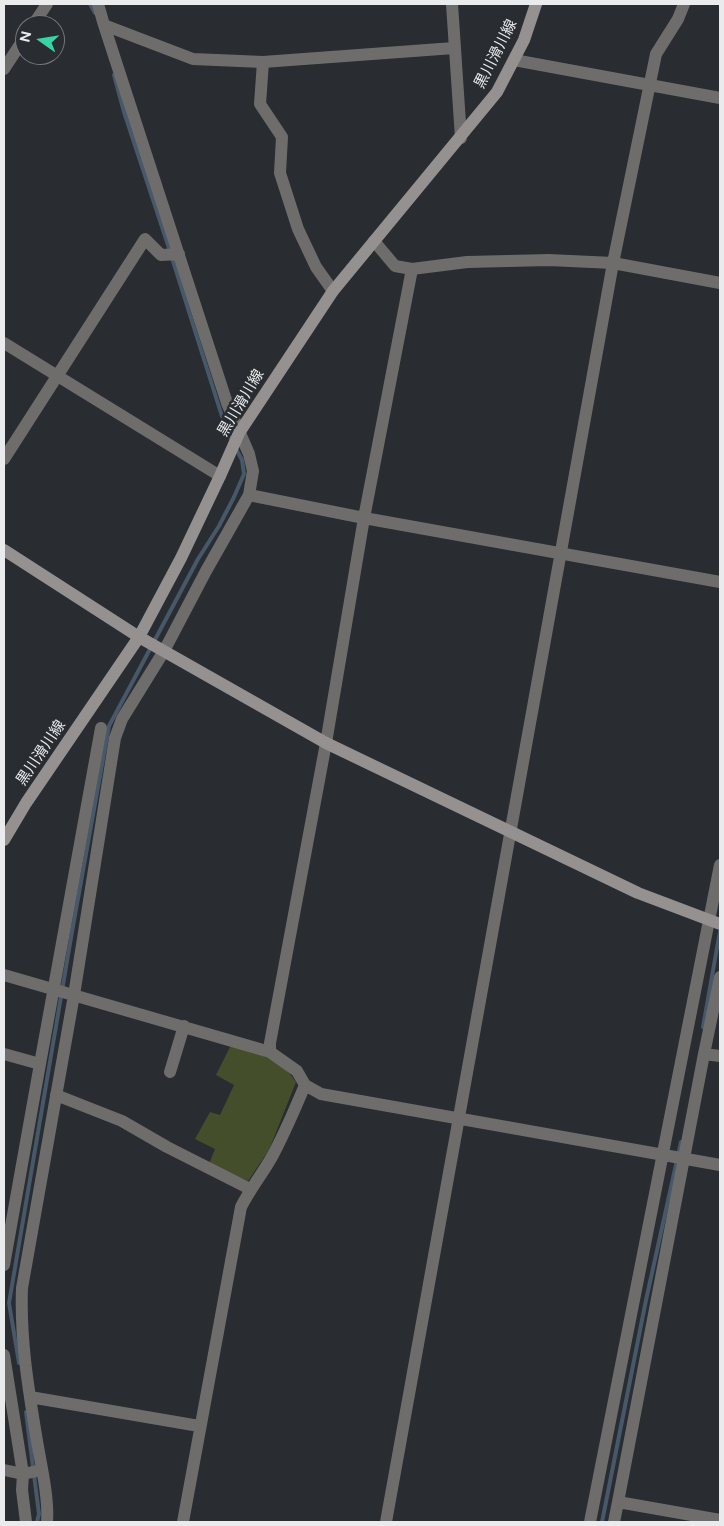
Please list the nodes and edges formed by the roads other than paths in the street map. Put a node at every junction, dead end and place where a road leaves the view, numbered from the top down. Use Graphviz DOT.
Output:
graph roads {
  1 [pos="46,4"];
  2 [pos="98,4"];
  3 [pos="452,4"];
  4 [pos="536,4"];
  5 [pos="684,4"];
  6 [pos="39,15"];
  7 [pos="104,25"];
  8 [pos="454,48"];
  9 [pos="15,52"];
  10 [pos="514,60"];
  11 [pos="263,62"];
  12 [pos="4,69"];
  13 [pos="650,85"];
  14 [pos="720,98"];
  15 [pos="461,138"];
  16 [pos="374,241"];
  17 [pos="179,254"];
  18 [pos="613,263"];
  19 [pos="412,269"];
  20 [pos="720,283"];
  21 [pos="333,291"];
  22 [pos="4,343"];
  23 [pos="57,375"];
  24 [pos="239,433"];
  25 [pos="4,459"];
  26 [pos="220,476"];
  27 [pos="249,495"];
  28 [pos="364,518"];
  29 [pos="4,550"];
  30 [pos="562,554"];
  31 [pos="720,582"];
  32 [pos="140,637"];
  33 [pos="164,651"];
  34 [pos="100,728"];
  35 [pos="326,743"];
  36 [pos="511,833"];
  37 [pos="4,840"];
  38 [pos="720,865"];
  39 [pos="714,922"];
  40 [pos="4,975"];
  41 [pos="720,977"];
  42 [pos="53,989"];
  43 [pos="74,995"];
  44 [pos="184,1026"];
  45 [pos="270,1052"];
  46 [pos="4,1054"];
  47 [pos="704,1054"];
  48 [pos="720,1056"];
  49 [pos="40,1064"];
  50 [pos="170,1072"];
  51 [pos="305,1085"];
  52 [pos="56,1095"];
  53 [pos="459,1119"];
  54 [pos="664,1156"];
  55 [pos="685,1160"];
  56 [pos="720,1166"];
  57 [pos="250,1189"];
  58 [pos="4,1266"];
  59 [pos="4,1355"];
  60 [pos="30,1397"];
  61 [pos="199,1426"];
  62 [pos="4,1470"];
  63 [pos="42,1470"];
  64 [pos="23,1474"];
  65 [pos="618,1502"];
  66 [pos="720,1520"];
  67 [pos="26,1522"];
  68 [pos="47,1522"];
  69 [pos="183,1522"];
  70 [pos="386,1522"];
  71 [pos="590,1522"];
  72 [pos="614,1522"];
  1 -- 6 [label="street"];
  2 -- 7 [label="street"];
  3 -- 8 [label="street"];
  4 -- 10 [label="main road, 黒川滑川線"];
  5 -- 13 [label="street"];
  7 -- 11 [label="street"];
  7 -- 17 [label="street"];
  8 -- 11 [label="street"];
  8 -- 15 [label="street"];
  9 -- 12 [label="street"];
  10 -- 13 [label="street"];
  10 -- 15 [label="main road, 黒川滑川線"];
  11 -- 21 [label="street"];
  13 -- 14 [label="street"];
  13 -- 18 [label="street"];
  15 -- 16 [label="main road, 黒川滑川線"];
  16 -- 19 [label="street"];
  16 -- 21 [label="main road, 黒川滑川線"];
  17 -- 23 [label="street"];
  17 -- 24 [label="street"];
  18 -- 19 [label="street"];
  18 -- 20 [label="street"];
  18 -- 30 [label="street"];
  19 -- 28 [label="street"];
  21 -- 24 [label="main road, 黒川滑川線"];
  22 -- 23 [label="street"];
  23 -- 25 [label="street"];
  23 -- 26 [label="street"];
  24 -- 26 [label="main road, 黒川滑川線"];
  24 -- 27 [label="street"];
  26 -- 32 [label="main road, 黒川滑川線"];
  27 -- 28 [label="street"];
  27 -- 33 [label="street"];
  28 -- 30 [label="street"];
  28 -- 35 [label="street"];
  29 -- 32 [label="main road"];
  30 -- 31 [label="street"];
  30 -- 36 [label="street"];
  32 -- 33 [label="main road"];
  32 -- 37 [label="main road, 黒川滑川線"];
  33 -- 35 [label="main road"];
  33 -- 43 [label="street"];
  34 -- 42 [label="street"];
  35 -- 36 [label="main road"];
  35 -- 45 [label="street"];
  36 -- 39 [label="main road"];
  36 -- 53 [label="street"];
  38 -- 39 [label="street"];
  39 -- 54 [label="street"];
  40 -- 42 [label="street"];
  41 -- 47 [label="street"];
  42 -- 43 [label="street"];
  42 -- 49 [label="street"];
  43 -- 44 [label="street"];
  43 -- 52 [label="street"];
  44 -- 45 [label="street"];
  44 -- 50 [label="street"];
  45 -- 51 [label="street"];
  46 -- 49 [label="street"];
  47 -- 48 [label="street"];
  47 -- 55 [label="street"];
  49 -- 58 [label="street"];
  51 -- 53 [label="street"];
  51 -- 57 [label="street"];
  52 -- 57 [label="street"];
  52 -- 60 [label="street"];
  53 -- 54 [label="street"];
  53 -- 70 [label="street"];
  54 -- 55 [label="street"];
  54 -- 71 [label="street"];
  55 -- 56 [label="street"];
  55 -- 65 [label="street"];
  57 -- 61 [label="street"];
  59 -- 64 [label="street"];
  60 -- 61 [label="street"];
  60 -- 63 [label="street"];
  61 -- 69 [label="street"];
  62 -- 64 [label="street"];
  63 -- 64 [label="street"];
  63 -- 68 [label="street"];
  64 -- 67 [label="street"];
  65 -- 66 [label="street"];
  65 -- 72 [label="street"];
}
